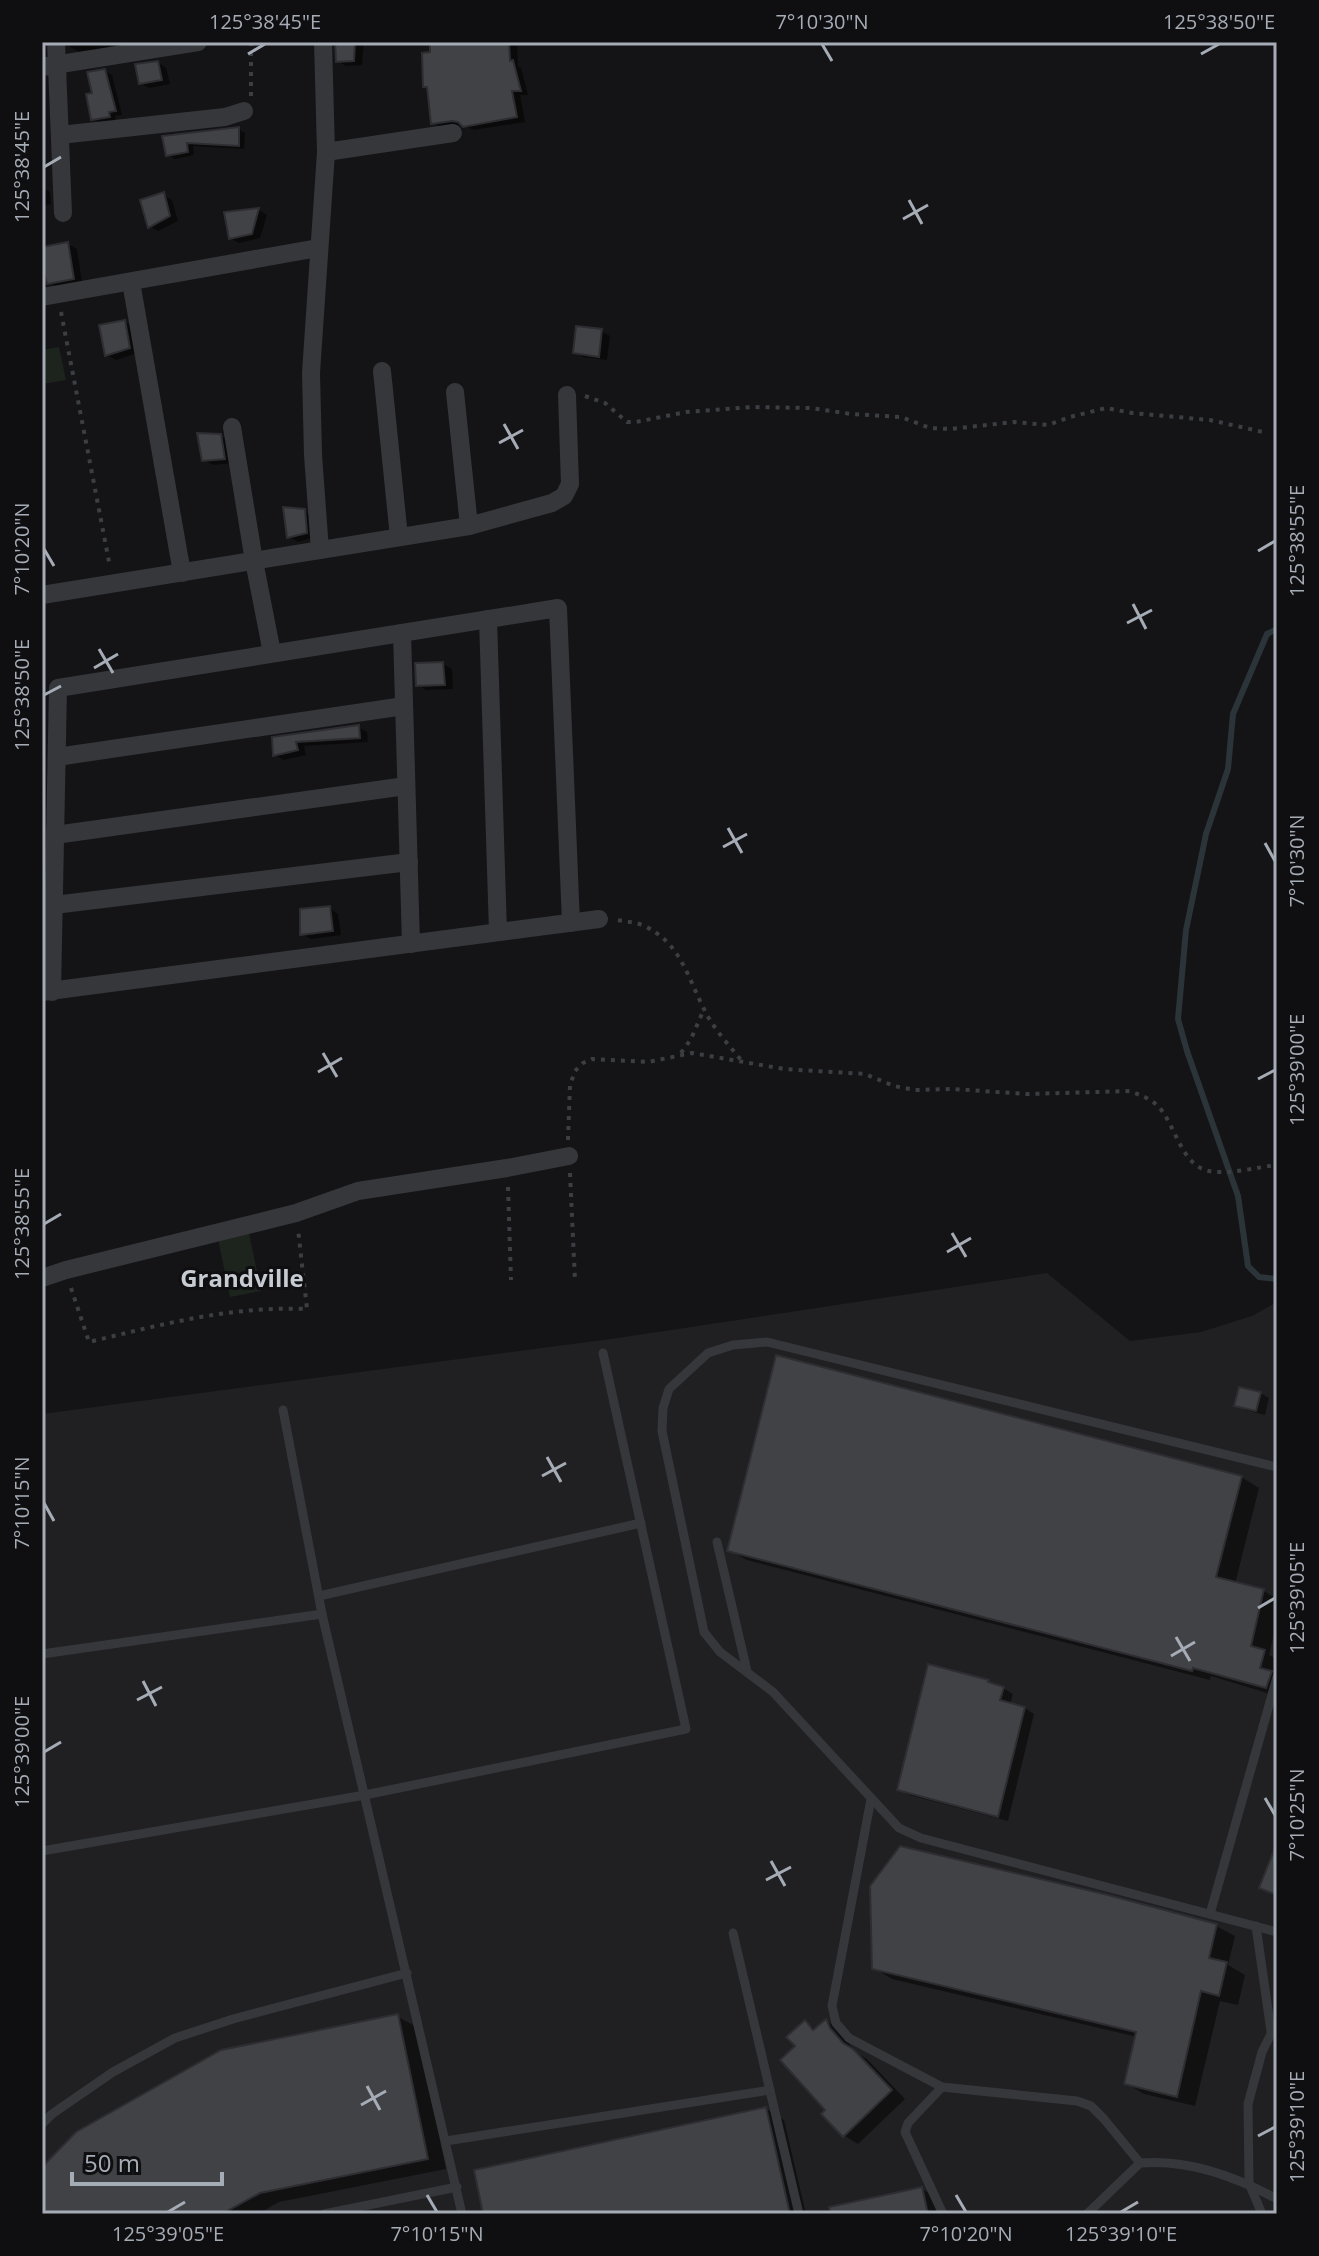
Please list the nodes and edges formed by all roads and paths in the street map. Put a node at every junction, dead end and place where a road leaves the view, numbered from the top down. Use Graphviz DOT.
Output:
graph roads {
  1 [pos="56,42"];
  2 [pos="198,42"];
  3 [pos="251,42"];
  4 [pos="323,42"];
  5 [pos="50,66"];
  6 [pos="244,111"];
  7 [pos="453,133"];
  8 [pos="54,142"];
  9 [pos="326,152"];
  10 [pos="63,213"];
  11 [pos="318,248"];
  12 [pos="131,282"];
  13 [pos="50,296"];
  14 [pos="382,371"];
  15 [pos="455,392"];
  16 [pos="567,395"];
  17 [pos="232,427"];
  18 [pos="1263,432"];
  19 [pos="469,526"];
  20 [pos="399,537"];
  21 [pos="320,550"];
  22 [pos="254,561"];
  23 [pos="182,573"];
  24 [pos="113,585"];
  25 [pos="42,595"];
  26 [pos="488,619"];
  27 [pos="402,633"];
  28 [pos="272,653"];
  29 [pos="404,706"];
  30 [pos="57,757"];
  31 [pos="406,786"];
  32 [pos="55,835"];
  33 [pos="409,862"];
  34 [pos="54,905"];
  35 [pos="599,919"];
  36 [pos="571,923"];
  37 [pos="498,932"];
  38 [pos="411,944"];
  39 [pos="47,992"];
  40 [pos="704,1009"];
  41 [pos="680,1054"];
  42 [pos="742,1061"];
  43 [pos="569,1156"];
  44 [pos="1277,1165"];
  45 [pos="507,1168"];
  46 [pos="296,1213"];
  47 [pos="66,1270"];
  48 [pos="42,1278"];
  49 [pos="511,1280"];
  50 [pos="575,1281"];
  51 [pos="603,1353"];
  52 [pos="283,1410"];
  53 [pos="1277,1467"];
  54 [pos="641,1523"];
  55 [pos="717,1542"];
  56 [pos="319,1596"];
  57 [pos="322,1614"];
  58 [pos="42,1654"];
  59 [pos="747,1671"];
  60 [pos="1277,1677"];
  61 [pos="365,1795"];
  62 [pos="871,1799"];
  63 [pos="42,1851"];
  64 [pos="1210,1914"];
  65 [pos="1256,1926"];
  66 [pos="1277,1932"];
  67 [pos="733,1933"];
  68 [pos="407,1973"];
  69 [pos="1274,2026"];
  70 [pos="942,2087"];
  71 [pos="770,2090"];
  72 [pos="42,2124"];
  73 [pos="446,2141"];
  74 [pos="1140,2163"];
  75 [pos="1249,2183"];
  76 [pos="457,2187"];
  77 [pos="1277,2199"];
  78 [pos="324,2214"];
  79 [pos="462,2214"];
  80 [pos="799,2214"];
  81 [pos="943,2214"];
  82 [pos="1087,2214"];
  83 [pos="1262,2214"];
  1 -- 5 [label="street"];
  2 -- 5 [label="street"];
  3 -- 6 [label="path"];
  4 -- 9 [label="street"];
  5 -- 8 [label="street"];
  6 -- 8 [label="street"];
  7 -- 9 [label="street"];
  8 -- 10 [label="street"];
  9 -- 11 [label="street"];
  11 -- 12 [label="street"];
  11 -- 21 [label="street"];
  12 -- 13 [label="street"];
  12 -- 23 [label="street"];
  13 -- 24 [label="path"];
  14 -- 20 [label="street"];
  15 -- 19 [label="street"];
  16 -- 18 [label="path"];
  16 -- 19 [label="street"];
  17 -- 22 [label="street"];
  19 -- 20 [label="street"];
  20 -- 21 [label="street"];
  21 -- 22 [label="street"];
  22 -- 23 [label="street"];
  22 -- 28 [label="street"];
  23 -- 24 [label="street"];
  24 -- 25 [label="street"];
  26 -- 27 [label="street"];
  26 -- 36 [label="street"];
  26 -- 37 [label="street"];
  27 -- 28 [label="street"];
  27 -- 29 [label="street"];
  28 -- 30 [label="street"];
  29 -- 30 [label="street"];
  29 -- 31 [label="street"];
  30 -- 32 [label="street"];
  31 -- 32 [label="street"];
  31 -- 33 [label="street"];
  32 -- 34 [label="street"];
  33 -- 34 [label="street"];
  33 -- 38 [label="street"];
  34 -- 39 [label="street"];
  35 -- 36 [label="street"];
  35 -- 40 [label="path"];
  36 -- 37 [label="street"];
  37 -- 38 [label="street"];
  38 -- 39 [label="street"];
  40 -- 41 [label="path"];
  40 -- 42 [label="path"];
  41 -- 42 [label="path"];
  41 -- 43 [label="path"];
  42 -- 44 [label="path"];
  43 -- 45 [label="street"];
  43 -- 50 [label="path"];
  45 -- 46 [label="street"];
  45 -- 49 [label="path"];
  46 -- 47 [label="street"];
  46 -- 47 [label="path"];
  47 -- 48 [label="street"];
  51 -- 54 [label="lane"];
  52 -- 56 [label="lane"];
  53 -- 59 [label="lane"];
  54 -- 56 [label="lane"];
  54 -- 61 [label="lane"];
  55 -- 59 [label="lane"];
  56 -- 57 [label="lane"];
  57 -- 58 [label="lane"];
  57 -- 61 [label="lane"];
  59 -- 62 [label="lane"];
  60 -- 64 [label="lane"];
  61 -- 63 [label="lane"];
  61 -- 68 [label="lane"];
  62 -- 64 [label="lane"];
  62 -- 70 [label="lane"];
  64 -- 65 [label="lane"];
  65 -- 66 [label="lane"];
  65 -- 69 [label="lane"];
  67 -- 71 [label="lane"];
  68 -- 72 [label="lane"];
  68 -- 73 [label="lane"];
  69 -- 75 [label="lane"];
  70 -- 74 [label="lane"];
  70 -- 81 [label="lane"];
  71 -- 73 [label="lane"];
  71 -- 80 [label="lane"];
  73 -- 76 [label="lane"];
  74 -- 75 [label="lane"];
  74 -- 82 [label="lane"];
  75 -- 77 [label="lane"];
  75 -- 83 [label="lane"];
  76 -- 78 [label="lane"];
  76 -- 79 [label="lane"];
}
